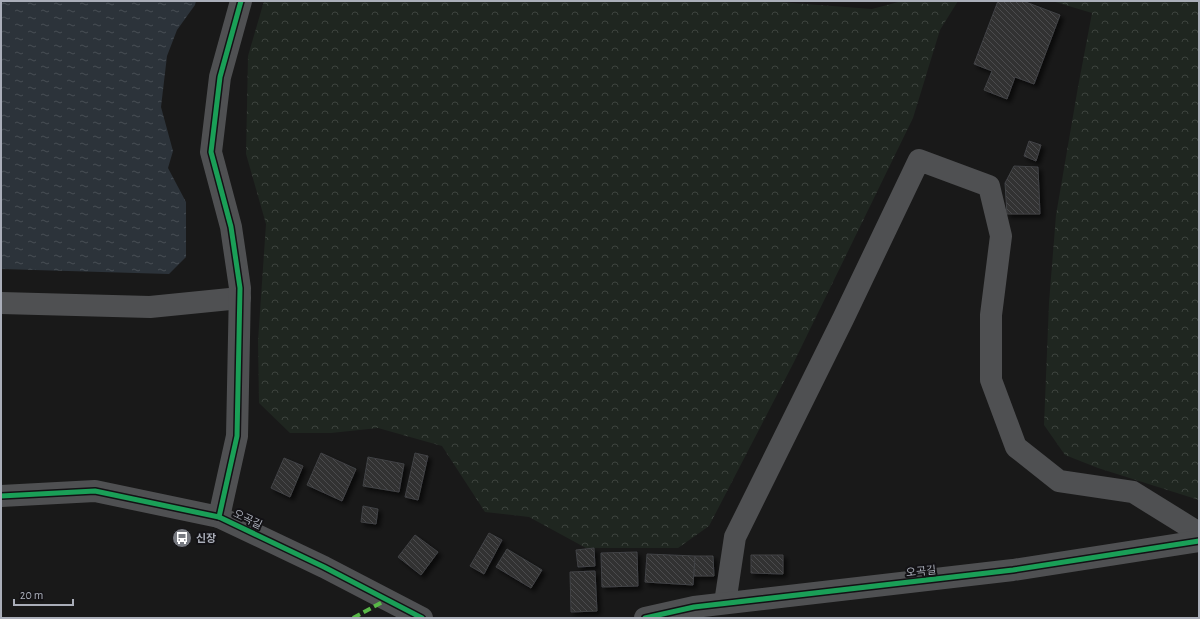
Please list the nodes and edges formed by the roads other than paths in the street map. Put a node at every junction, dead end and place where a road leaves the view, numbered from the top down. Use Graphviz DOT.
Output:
graph roads {
  1 [pos="241,1"];
  2 [pos="240,298"];
  3 [pos="1,303"];
  4 [pos="1,496"];
  5 [pos="219,517"];
  6 [pos="1199,533"];
  7 [pos="1199,541"];
  8 [pos="725,603"];
  9 [pos="422,618"];
  10 [pos="645,618"];
  1 -- 2 [label="street"];
  2 -- 3 [label="street"];
  2 -- 5 [label="street"];
  4 -- 5 [label="street, 오곡길"];
  5 -- 9 [label="street, 오곡길"];
  6 -- 8 [label="street"];
  7 -- 8 [label="street, 오곡길"];
  8 -- 10 [label="street, 오곡길"];
}
